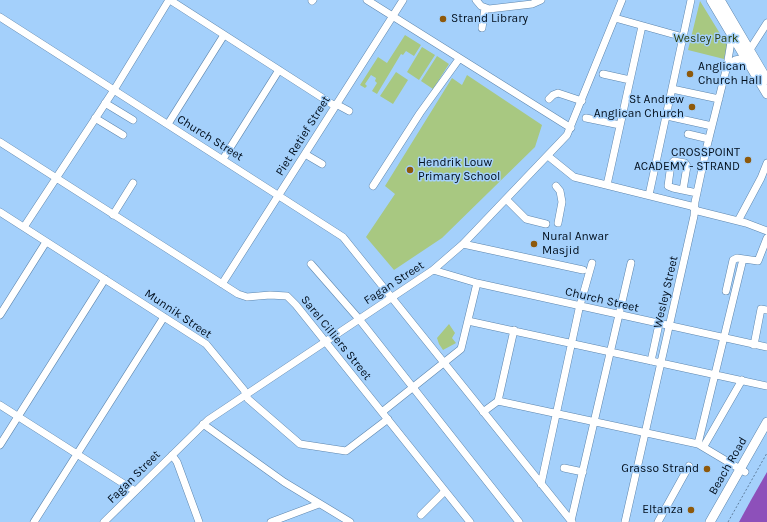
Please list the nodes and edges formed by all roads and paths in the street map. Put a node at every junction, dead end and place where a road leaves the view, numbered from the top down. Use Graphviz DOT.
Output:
graph roads {
  1 [pos="169,0"];
  2 [pos="367,0"];
  3 [pos="403,0"];
  4 [pos="476,0"];
  5 [pos="541,0"];
  6 [pos="622,0"];
  7 [pos="692,0"];
  8 [pos="711,0"];
  9 [pos="720,0"];
  10 [pos="485,8"];
  11 [pos="392,16"];
  12 [pos="0,17"];
  13 [pos="615,18"];
  14 [pos="767,23"];
  15 [pos="642,26"];
  16 [pos="482,28"];
  17 [pos="224,35"];
  18 [pos="732,36"];
  19 [pos="684,37"];
  20 [pos="749,51"];
  21 [pos="459,59"];
  22 [pos="748,62"];
  23 [pos="727,66"];
  24 [pos="279,70"];
  25 [pos="603,74"];
  26 [pos="630,80"];
  27 [pos="767,80"];
  28 [pos="672,89"];
  29 [pos="114,90"];
  30 [pos="767,94"];
  31 [pos="549,99"];
  32 [pos="719,99"];
  33 [pos="582,101"];
  34 [pos="105,103"];
  35 [pos="336,105"];
  36 [pos="349,112"];
  37 [pos="666,116"];
  38 [pos="95,118"];
  39 [pos="586,118"];
  40 [pos="133,120"];
  41 [pos="168,124"];
  42 [pos="620,125"];
  43 [pos="712,126"];
  44 [pos="571,128"];
  45 [pos="688,134"];
  46 [pos="123,136"];
  47 [pos="709,139"];
  48 [pos="0,142"];
  49 [pos="305,154"];
  50 [pos="548,156"];
  51 [pos="223,159"];
  52 [pos="767,163"];
  53 [pos="322,164"];
  54 [pos="56,178"];
  55 [pos="133,183"];
  56 [pos="607,185"];
  57 [pos="374,186"];
  58 [pos="556,186"];
  59 [pos="683,190"];
  60 [pos="697,193"];
  61 [pos="279,195"];
  62 [pos="650,195"];
  63 [pos="506,199"];
  64 [pos="694,209"];
  65 [pos="0,212"];
  66 [pos="113,215"];
  67 [pos="738,221"];
  68 [pos="558,223"];
  69 [pos="546,224"];
  70 [pos="24,227"];
  71 [pos="767,231"];
  72 [pos="767,238"];
  73 [pos="46,242"];
  74 [pos="463,244"];
  75 [pos="743,259"];
  76 [pos="592,263"];
  77 [pos="631,263"];
  78 [pos="311,264"];
  79 [pos="433,270"];
  80 [pos="583,270"];
  81 [pos="105,279"];
  82 [pos="477,283"];
  83 [pos="222,284"];
  84 [pos="726,291"];
  85 [pos="391,297"];
  86 [pos="581,306"];
  87 [pos="764,310"];
  88 [pos="0,315"];
  89 [pos="619,315"];
  90 [pos="164,317"];
  91 [pos="359,319"];
  92 [pos="468,321"];
  93 [pos="659,324"];
  94 [pos="669,326"];
  95 [pos="514,330"];
  96 [pos="725,338"];
  97 [pos="326,342"];
  98 [pos="572,343"];
  99 [pos="754,345"];
  100 [pos="767,347"];
  101 [pos="610,352"];
  102 [pos="651,361"];
  103 [pos="443,362"];
  104 [pos="661,363"];
  105 [pos="714,374"];
  106 [pos="742,380"];
  107 [pos="767,386"];
  108 [pos="412,387"];
  109 [pos="246,395"];
  110 [pos="498,401"];
  111 [pos="0,405"];
  112 [pos="382,412"];
  113 [pos="483,412"];
  114 [pos="556,414"];
  115 [pos="18,416"];
  116 [pos="388,419"];
  117 [pos="594,422"];
  118 [pos="767,422"];
  119 [pos="204,424"];
  120 [pos="767,432"];
  121 [pos="645,434"];
  122 [pos="0,445"];
  123 [pos="701,445"];
  124 [pos="767,453"];
  125 [pos="77,454"];
  126 [pos="172,455"];
  127 [pos="690,466"];
  128 [pos="564,468"];
  129 [pos="742,470"];
  130 [pos="583,472"];
  131 [pos="541,484"];
  132 [pos="135,491"];
  133 [pos="445,491"];
  134 [pos="319,504"];
  135 [pos="421,514"];
  136 [pos="34,522"];
  137 [pos="104,522"];
  138 [pos="199,522"];
  139 [pos="270,522"];
  140 [pos="350,522"];
  141 [pos="470,522"];
  142 [pos="519,522"];
  143 [pos="571,522"];
  144 [pos="625,522"];
  145 [pos="658,522"];
  146 [pos="710,522"];
  147 [pos="716,522"];
  148 [pos="728,522"];
  1 -- 17 [label="street"];
  1 -- 29 [label="street"];
  2 -- 11 [label="street"];
  3 -- 11 [label="street, Piet Retief Street"];
  4 -- 10 [label="street"];
  5 -- 10 [label="street"];
  6 -- 13 [label="street, Fagan Street"];
  7 -- 19 [label="street"];
  8 -- 18 [label="main road"];
  9 -- 20 [label="main road"];
  10 -- 16 [label="street"];
  11 -- 21 [label="street"];
  11 -- 35 [label="street, Piet Retief Street"];
  12 -- 29 [label="street, Church Street"];
  13 -- 15 [label="street"];
  13 -- 33 [label="street, Fagan Street"];
  14 -- 20 [label="street"];
  15 -- 19 [label="street"];
  15 -- 26 [label="street"];
  17 -- 24 [label="street"];
  17 -- 41 [label="street"];
  18 -- 22 [label="main road"];
  18 -- 23 [label="street, Wesley Street"];
  19 -- 28 [label="street"];
  20 -- 27 [label="main road"];
  21 -- 44 [label="street"];
  21 -- 57 [label="street"];
  22 -- 23 [label="street"];
  22 -- 30 [label="main road"];
  23 -- 32 [label="street, Wesley Street"];
  24 -- 35 [label="street"];
  24 -- 51 [label="street"];
  25 -- 26 [label="street"];
  26 -- 42 [label="street"];
  28 -- 32 [label="street"];
  28 -- 37 [label="street"];
  29 -- 34 [label="street"];
  29 -- 41 [label="street, Church Street"];
  31 -- 33 [label="street"];
  32 -- 43 [label="street, Wesley Street"];
  33 -- 44 [label="street, Fagan Street"];
  34 -- 38 [label="street"];
  34 -- 40 [label="street"];
  35 -- 36 [label="street"];
  35 -- 49 [label="street, Piet Retief Street"];
  37 -- 43 [label="street"];
  37 -- 62 [label="street"];
  38 -- 46 [label="street"];
  38 -- 54 [label="street"];
  39 -- 42 [label="street"];
  41 -- 51 [label="street, Church Street"];
  42 -- 56 [label="street"];
  43 -- 47 [label="street, Wesley Street"];
  44 -- 50 [label="street, Fagan Street"];
  45 -- 47 [label="street"];
  47 -- 60 [label="street, Wesley Street"];
  48 -- 54 [label="street, Sarel Cilliers Street"];
  49 -- 53 [label="street"];
  49 -- 61 [label="street, Piet Retief Street"];
  50 -- 56 [label="street"];
  50 -- 63 [label="street, Fagan Street"];
  51 -- 61 [label="street, Church Street"];
  52 -- 67 [label="street"];
  54 -- 66 [label="street, Sarel Cilliers Street"];
  54 -- 70 [label="street"];
  55 -- 66 [label="street"];
  56 -- 62 [label="street"];
  58 -- 68 [label="street"];
  59 -- 60 [label="street"];
  60 -- 64 [label="street, Wesley Street"];
  61 -- 83 [label="street, Piet Retief Street"];
  61 -- 85 [label="street, Church Street"];
  62 -- 64 [label="street"];
  63 -- 69 [label="street"];
  63 -- 74 [label="street, Fagan Street"];
  64 -- 67 [label="street"];
  64 -- 94 [label="street, Wesley Street"];
  65 -- 70 [label="street, Munnik Street"];
  66 -- 83 [label="street, Sarel Cilliers Street"];
  67 -- 71 [label="street"];
  70 -- 73 [label="street, Munnik Street"];
  72 -- 75 [label="street"];
  73 -- 81 [label="street, Munnik Street"];
  73 -- 88 [label="street"];
  74 -- 79 [label="street, Fagan Street"];
  74 -- 80 [label="street"];
  75 -- 84 [label="street"];
  75 -- 96 [label="street"];
  76 -- 86 [label="street"];
  77 -- 89 [label="street"];
  78 -- 91 [label="street"];
  79 -- 82 [label="street, Church Street"];
  79 -- 85 [label="street, Fagan Street"];
  81 -- 90 [label="street, Munnik Street"];
  81 -- 115 [label="street"];
  82 -- 86 [label="street, Church Street"];
  82 -- 92 [label="street"];
  83 -- 97 [label="street, Sarel Cilliers Street"];
  85 -- 91 [label="street, Fagan Street"];
  85 -- 103 [label="street, Church Street"];
  86 -- 89 [label="street, Church Street"];
  86 -- 98 [label="street"];
  87 -- 99 [label="street"];
  89 -- 93 [label="street, Church Street"];
  89 -- 101 [label="street"];
  90 -- 109 [label="street, Munnik Street"];
  90 -- 125 [label="street"];
  91 -- 97 [label="street, Fagan Street"];
  91 -- 108 [label="street"];
  92 -- 95 [label="street"];
  92 -- 103 [label="street"];
  93 -- 94 [label="street, Church Street"];
  93 -- 102 [label="street"];
  94 -- 96 [label="street, Church Street"];
  94 -- 104 [label="street, Wesley Street"];
  95 -- 98 [label="street"];
  95 -- 110 [label="street"];
  96 -- 99 [label="street, Church Street"];
  96 -- 105 [label="street"];
  97 -- 109 [label="street, Fagan Street"];
  97 -- 112 [label="street, Sarel Cilliers Street"];
  98 -- 101 [label="street"];
  98 -- 114 [label="street"];
  99 -- 100 [label="street, Church Street"];
  101 -- 102 [label="street"];
  101 -- 117 [label="street"];
  102 -- 104 [label="street"];
  103 -- 108 [label="street"];
  103 -- 113 [label="street, Church Street"];
  104 -- 105 [label="street"];
  104 -- 121 [label="street, Wesley Street"];
  105 -- 106 [label="street"];
  105 -- 123 [label="street"];
  106 -- 107 [label="street"];
  106 -- 123 [label="street"];
  108 -- 112 [label="street"];
  108 -- 142 [label="street"];
  109 -- 116 [label="street, Munnik Street"];
  109 -- 119 [label="street, Fagan Street"];
  110 -- 113 [label="street"];
  110 -- 114 [label="street"];
  111 -- 115 [label="street"];
  112 -- 116 [label="street, Sarel Cilliers Street"];
  113 -- 131 [label="street, Church Street"];
  114 -- 117 [label="street"];
  114 -- 131 [label="street"];
  115 -- 122 [label="street"];
  115 -- 125 [label="street"];
  116 -- 133 [label="street, Sarel Cilliers Street"];
  117 -- 121 [label="street"];
  117 -- 130 [label="street"];
  118 -- 129 [label="main road, Beach Road"];
  119 -- 126 [label="street, Fagan Street"];
  119 -- 134 [label="street"];
  120 -- 129 [label="main road, Beach Road"];
  121 -- 123 [label="street"];
  121 -- 144 [label="street, Wesley Street"];
  123 -- 129 [label="street"];
  124 -- 148 [label="path"];
  125 -- 132 [label="street"];
  125 -- 136 [label="street"];
  126 -- 132 [label="street, Fagan Street"];
  126 -- 138 [label="street"];
  127 -- 145 [label="street"];
  128 -- 130 [label="street"];
  129 -- 146 [label="main road, Beach Road"];
  129 -- 147 [label="main road, Beach Road"];
  130 -- 143 [label="street"];
  131 -- 143 [label="street, Church Street"];
  132 -- 137 [label="street, Fagan Street"];
  133 -- 135 [label="street"];
  133 -- 141 [label="street, Sarel Cilliers Street"];
  134 -- 139 [label="street"];
  134 -- 140 [label="street"];
}
